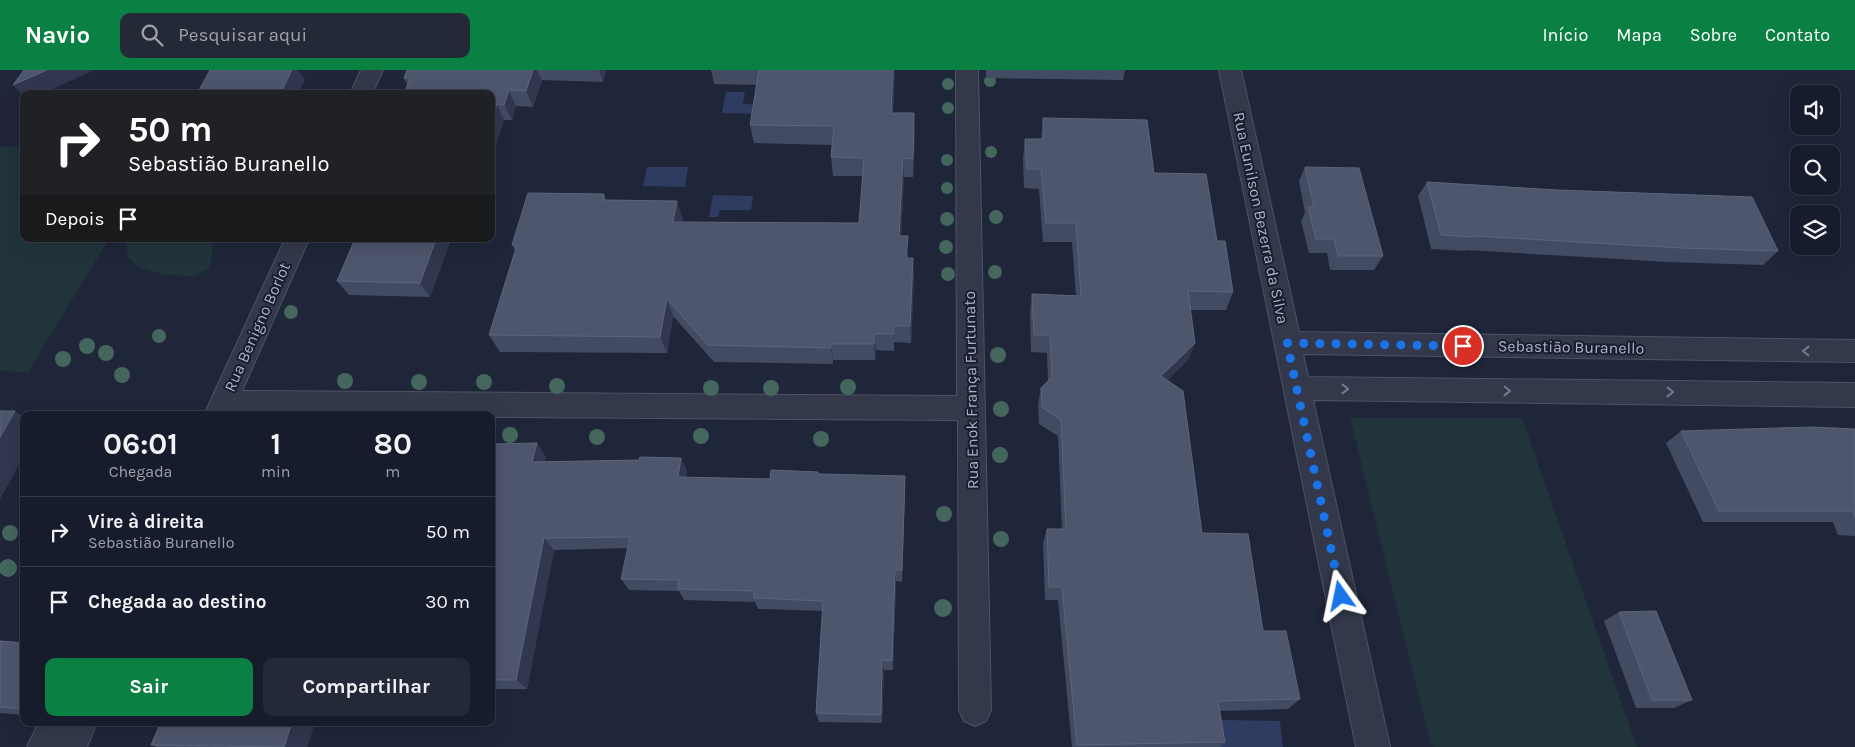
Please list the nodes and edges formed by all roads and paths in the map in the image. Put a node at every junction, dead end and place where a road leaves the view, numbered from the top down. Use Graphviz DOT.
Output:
graph roads {
  1 [pos="372,70"];
  2 [pos="966,70"];
  3 [pos="1230,70"];
  4 [pos="363,90"];
  5 [pos="295,242"];
  6 [pos="1287,343"];
  7 [pos="1855,352"];
  8 [pos="1296,388"];
  9 [pos="1855,395"];
  10 [pos="972,408"];
  11 [pos="220,409"];
  12 [pos="975,710"];
  13 [pos="55,726"];
  14 [pos="80,726"];
  15 [pos="83,726"];
  16 [pos="44,747"];
  17 [pos="70,747"];
  18 [pos="89,747"];
  19 [pos="1373,747"];
  1 -- 4 [label="street"];
  2 -- 10 [label="street, Rua Enok França Furtunato"];
  3 -- 6 [label="street, Rua Eunilson Bezerra da Silva"];
  5 -- 11 [label="street, Rua Benigno Borlot"];
  7 -- 6 [label="street, Sebastião Buranello, one-way"];
  6 -- 8 [label="street, Rua Eunilson Bezerra da Silva"];
  8 -- 9 [label="street, one-way"];
  8 -- 19 [label="street, Rua Eunilson Bezerra da Silva"];
  10 -- 11 [label="street"];
  10 -- 12 [label="street, Rua Enok França Furtunato"];
  13 -- 16 [label="street"];
  14 -- 17 [label="street"];
  15 -- 18 [label="street"];
}
